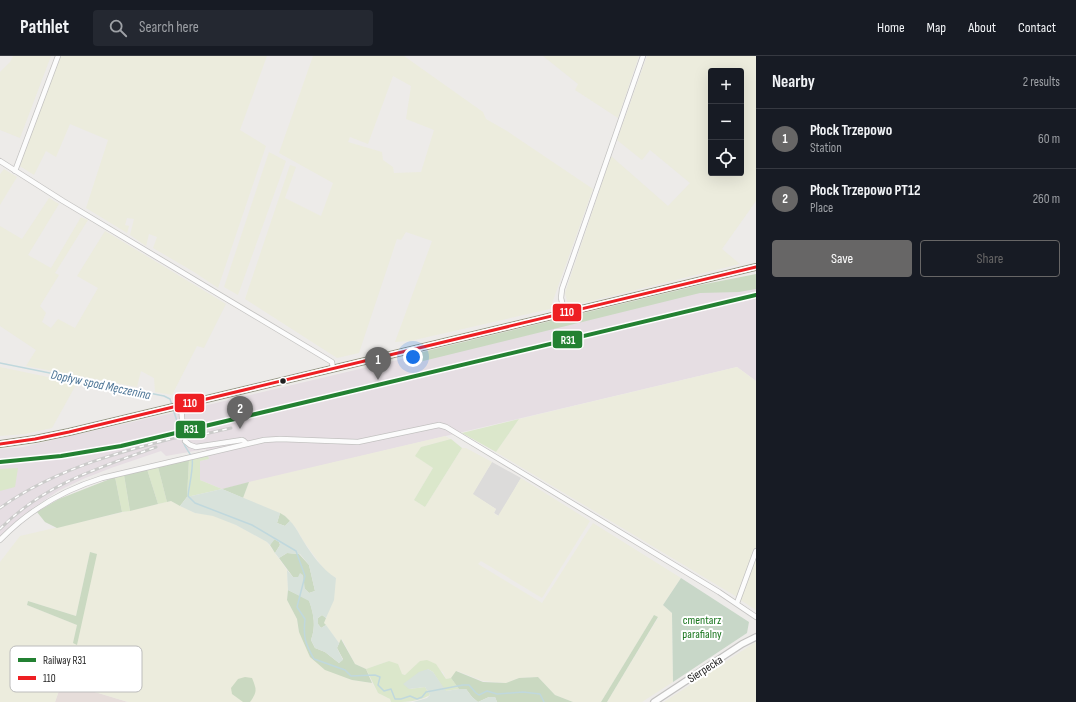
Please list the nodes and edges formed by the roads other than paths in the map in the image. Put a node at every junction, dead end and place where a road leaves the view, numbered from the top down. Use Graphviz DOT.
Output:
graph roads {
  1 [pos="58,56"];
  2 [pos="643,56"];
  3 [pos="0,161"];
  4 [pos="15,171"];
  5 [pos="756,268"];
  6 [pos="564,314"];
  7 [pos="333,369"];
  8 [pos="180,406"];
  9 [pos="183,430"];
  10 [pos="186,441"];
  11 [pos="246,443"];
  12 [pos="0,444"];
  13 [pos="0,540"];
  14 [pos="756,550"];
  15 [pos="737,603"];
  16 [pos="756,617"];
  17 [pos="756,637"];
  18 [pos="654,702"];
  1 -- 4 [label="street"];
  2 -- 6 [label="street"];
  3 -- 4 [label="street"];
  4 -- 7 [label="street"];
  5 -- 6 [label="main road"];
  6 -- 7 [label="main road"];
  7 -- 8 [label="main road"];
  8 -- 9 [label="street"];
  8 -- 12 [label="main road"];
  10 -- 11 [label="street"];
  11 -- 13 [label="street"];
  11 -- 15 [label="street"];
  14 -- 15 [label="street"];
  15 -- 16 [label="street"];
  17 -- 18 [label="street, Sierpecka"];
}
